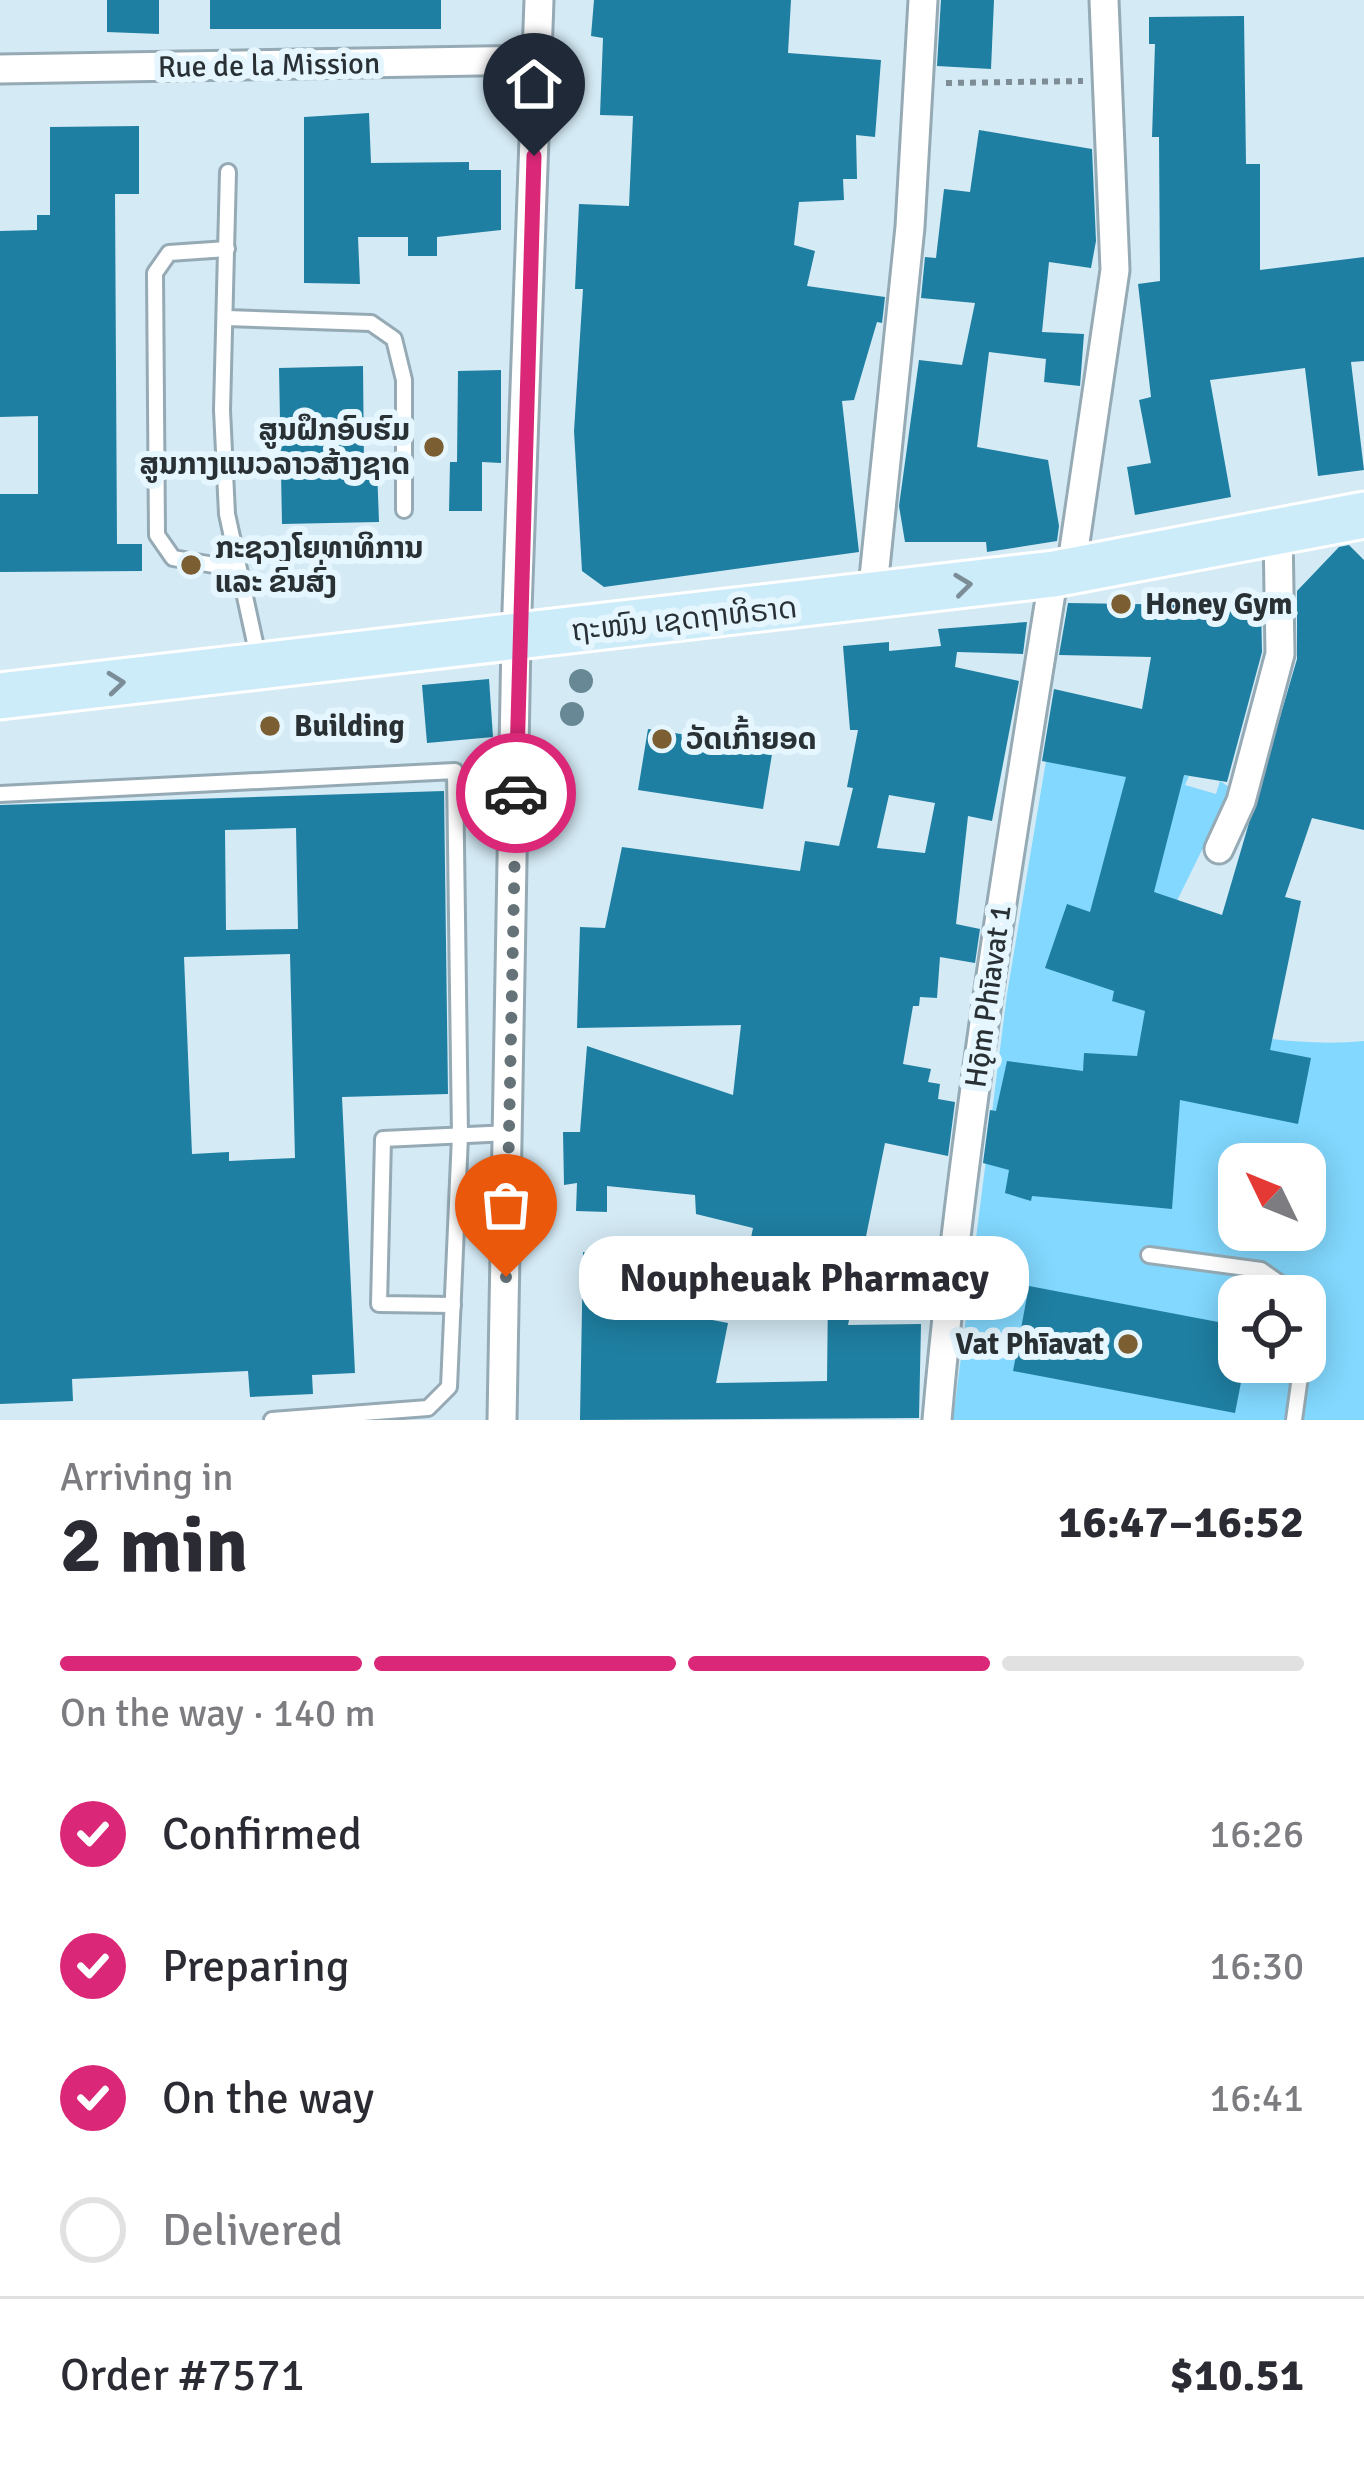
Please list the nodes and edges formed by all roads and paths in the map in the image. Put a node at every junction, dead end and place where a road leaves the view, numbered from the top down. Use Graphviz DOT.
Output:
graph roads {
  1 [pos="539,0"];
  2 [pos="923,0"];
  3 [pos="1104,0"];
  4 [pos="538,61"];
  5 [pos="0,69"];
  6 [pos="1107,80"];
  7 [pos="918,84"];
  8 [pos="228,172"];
  9 [pos="227,249"];
  10 [pos="226,318"];
  11 [pos="404,510"];
  12 [pos="1364,515"];
  13 [pos="1278,530"];
  14 [pos="237,569"];
  15 [pos="1062,572"];
  16 [pos="872,597"];
  17 [pos="516,638"];
  18 [pos="260,666"];
  19 [pos="0,696"];
  20 [pos="0,794"];
  21 [pos="1219,849"];
  22 [pos="511,1133"];
  23 [pos="460,1136"];
  24 [pos="1150,1256"];
  25 [pos="1269,1275"];
  26 [pos="453,1305"];
  27 [pos="1299,1383"];
  28 [pos="272,1420"];
  29 [pos="502,1420"];
  30 [pos="937,1420"];
  31 [pos="1294,1420"];
  1 -- 4 [label="street"];
  2 -- 7 [label="street"];
  3 -- 6 [label="street, Hǭm Phīavat 1"];
  4 -- 5 [label="street, Rue de la Mission"];
  4 -- 17 [label="street"];
  6 -- 7 [label="path"];
  6 -- 15 [label="street, Hǭm Phīavat 1"];
  7 -- 16 [label="street"];
  8 -- 9 [label="lane"];
  9 -- 10 [label="lane"];
  9 -- 14 [label="lane"];
  10 -- 11 [label="lane"];
  10 -- 14 [label="lane"];
  12 -- 13 [label="main road, ຖະໜົນ ເຊດຖາທິຣາດ"];
  13 -- 15 [label="main road, ຖະໜົນ ເຊດຖາທິຣາດ"];
  13 -- 21 [label="street"];
  14 -- 18 [label="lane"];
  16 -- 15 [label="main road, ຖະໜົນ ເຊດຖາທິຣາດ, one-way"];
  15 -- 30 [label="street, Hǭm Phīavat 1"];
  16 -- 17 [label="main road, ຖະໜົນ ເຊດຖາທິຣາດ"];
  17 -- 18 [label="main road, ຖະໜົນ ເຊດຖາທິຣາດ"];
  17 -- 22 [label="street"];
  19 -- 18 [label="main road, ຖະໜົນ ເຊດຖາທິຣາດ, one-way"];
  20 -- 23 [label="lane"];
  22 -- 23 [label="lane"];
  22 -- 29 [label="street"];
  23 -- 26 [label="lane"];
  23 -- 26 [label="lane"];
  24 -- 25 [label="lane"];
  26 -- 28 [label="lane"];
  27 -- 31 [label="lane"];
}
